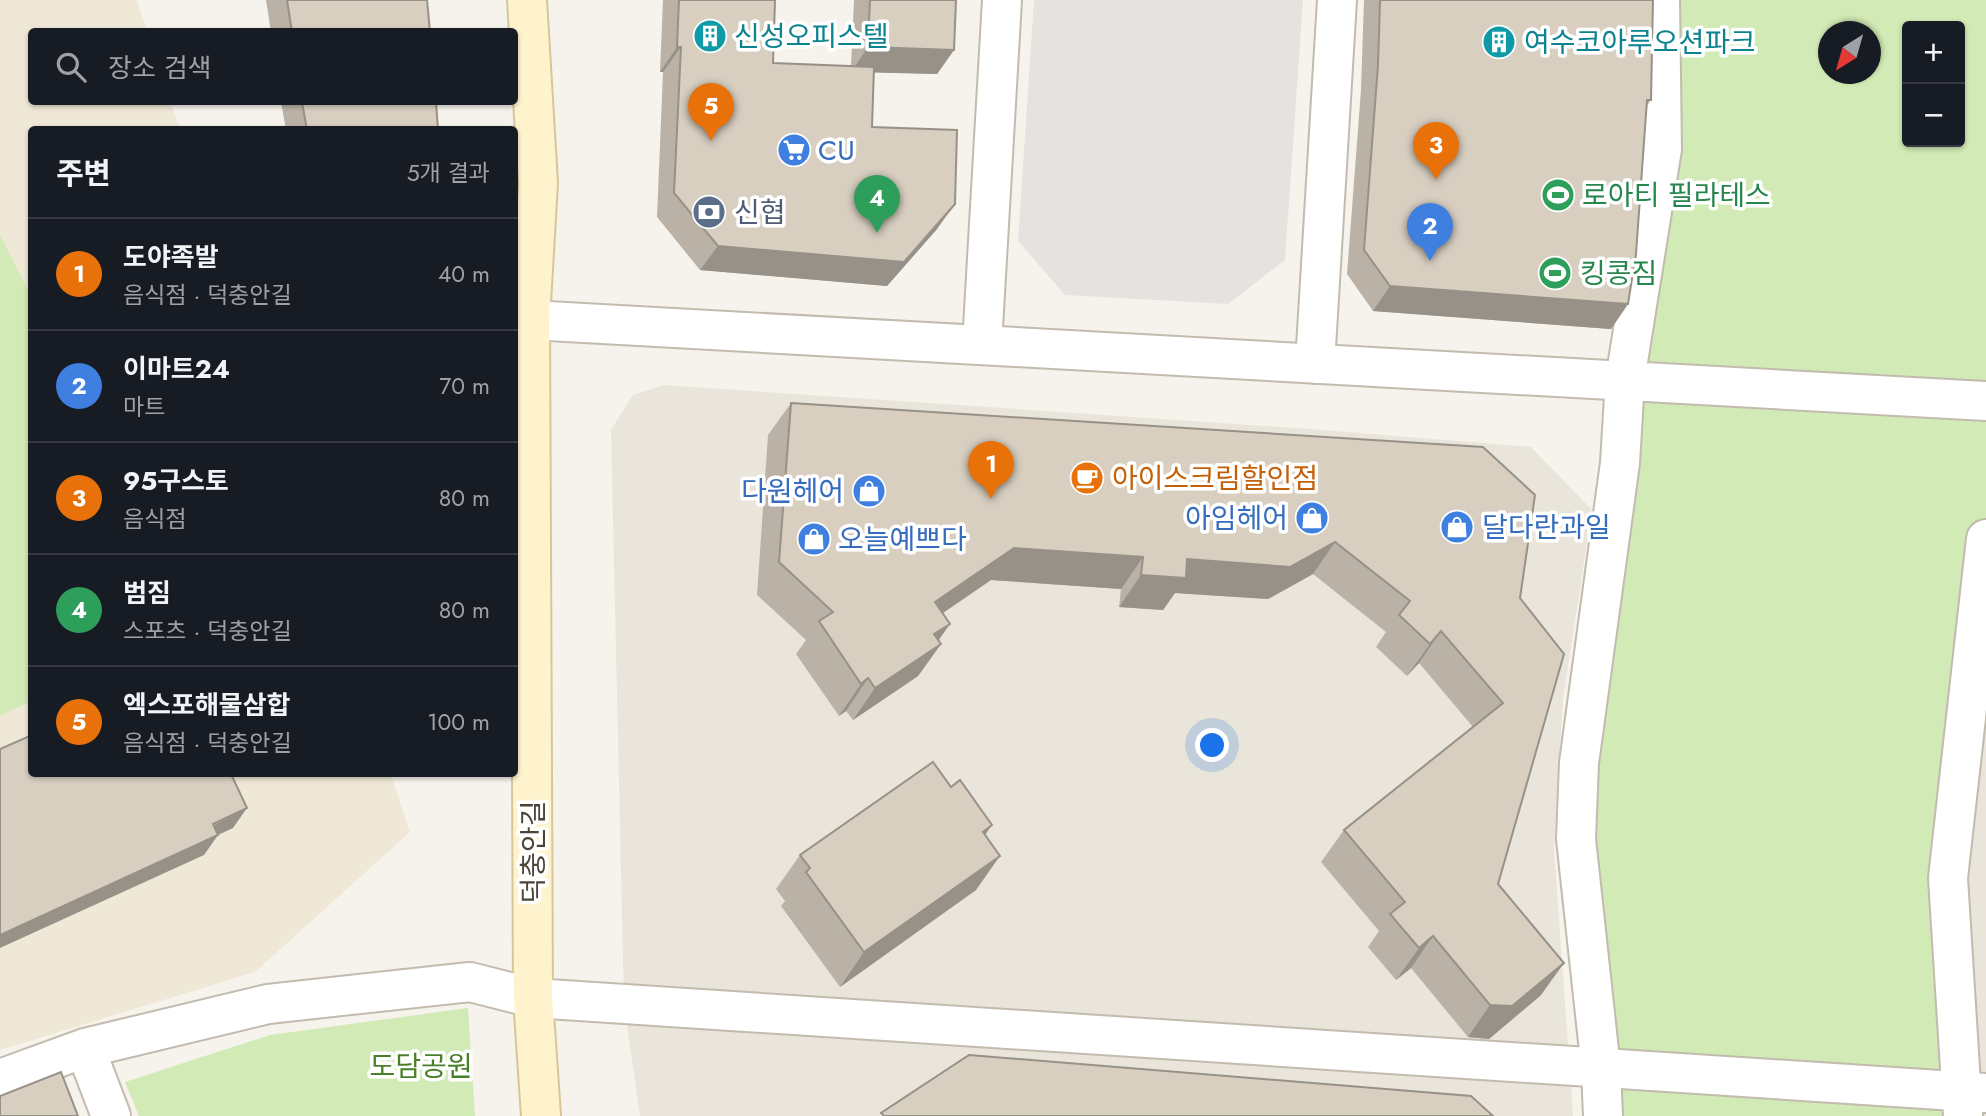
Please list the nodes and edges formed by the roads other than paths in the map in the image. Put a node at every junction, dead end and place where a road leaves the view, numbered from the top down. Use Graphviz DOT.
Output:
graph roads {
  1 [pos="527,0"];
  2 [pos="1002,0"];
  3 [pos="1336,0"];
  4 [pos="1660,0"];
  5 [pos="530,320"];
  6 [pos="982,345"];
  7 [pos="1315,363"];
  8 [pos="1625,380"];
  9 [pos="1986,401"];
  10 [pos="1986,539"];
  11 [pos="533,998"];
  12 [pos="85,1048"];
  13 [pos="1601,1069"];
  14 [pos="0,1079"];
  15 [pos="1970,1100"];
  16 [pos="111,1116"];
  17 [pos="541,1116"];
  18 [pos="1603,1116"];
  1 -- 5 [label="street, 덕충안길"];
  2 -- 6 [label="street"];
  3 -- 7 [label="street"];
  4 -- 8 [label="street"];
  5 -- 6 [label="street"];
  5 -- 11 [label="street, 덕충안길"];
  6 -- 7 [label="street"];
  7 -- 8 [label="street"];
  8 -- 9 [label="street"];
  8 -- 13 [label="street"];
  10 -- 15 [label="street"];
  11 -- 12 [label="street"];
  11 -- 13 [label="street"];
  11 -- 17 [label="street, 덕충안길"];
  12 -- 14 [label="street"];
  12 -- 16 [label="street"];
  13 -- 15 [label="street"];
  13 -- 18 [label="street"];
}
